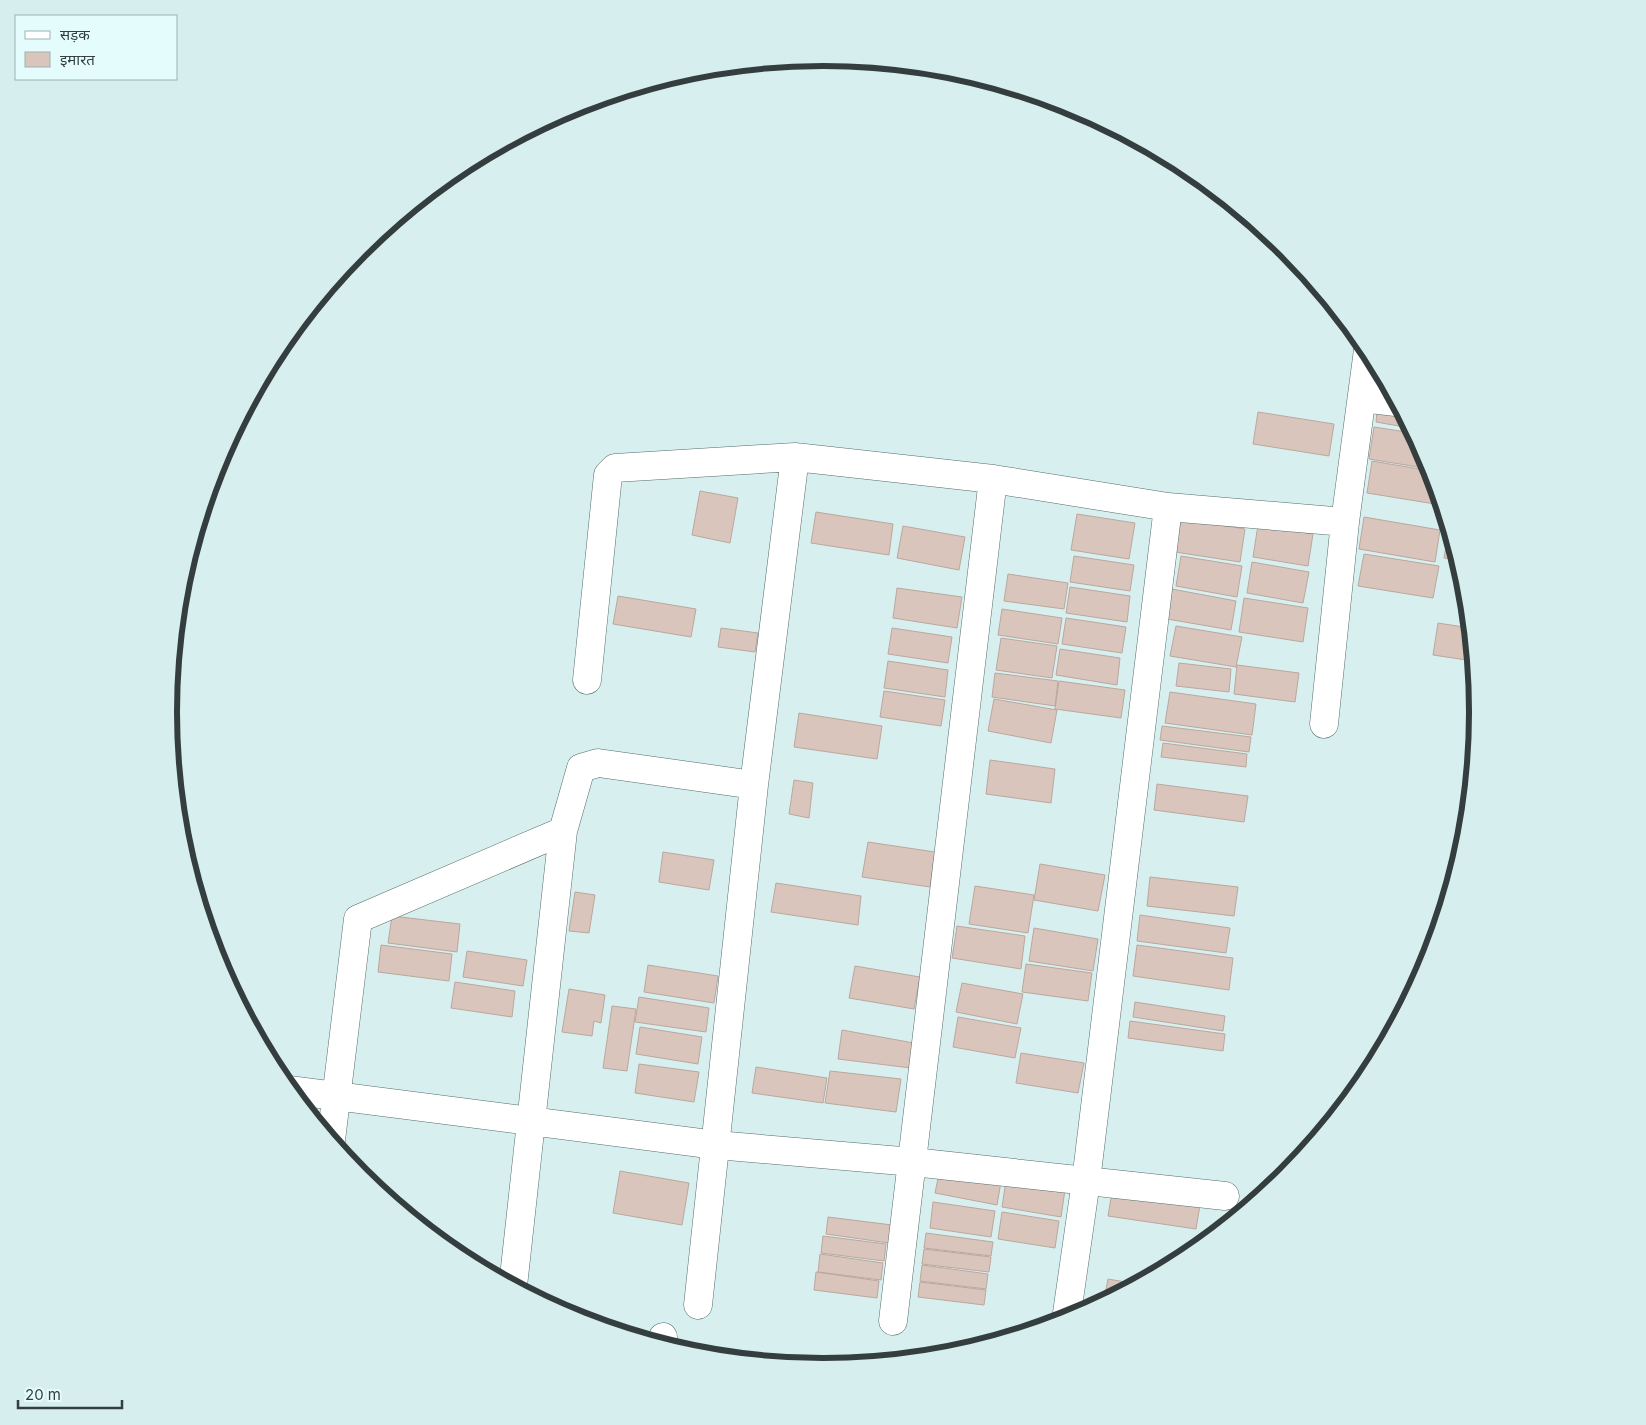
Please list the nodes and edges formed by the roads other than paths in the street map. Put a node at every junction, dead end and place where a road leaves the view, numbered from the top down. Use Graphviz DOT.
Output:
graph roads {
  1 [pos="1366,363"];
  2 [pos="1362,398"];
  3 [pos="1389,401"];
  4 [pos="795,457"];
  5 [pos="993,479"];
  6 [pos="1168,508"];
  7 [pos="1344,522"];
  8 [pos="587,680"];
  9 [pos="1324,724"];
  10 [pos="754,785"];
  11 [pos="563,831"];
  12 [pos="300,1091"];
  13 [pos="336,1096"];
  14 [pos="530,1122"];
  15 [pos="332,1133"];
  16 [pos="716,1145"];
  17 [pos="913,1162"];
  18 [pos="1086,1181"];
  19 [pos="1225,1196"];
  20 [pos="514,1279"];
  21 [pos="698,1305"];
  22 [pos="1067,1311"];
  23 [pos="893,1321"];
  1 -- 2 [label="street"];
  2 -- 3 [label="street"];
  2 -- 7 [label="street"];
  4 -- 5 [label="street"];
  4 -- 8 [label="street"];
  4 -- 10 [label="street"];
  5 -- 6 [label="street"];
  5 -- 17 [label="street"];
  6 -- 7 [label="street"];
  6 -- 18 [label="street"];
  7 -- 9 [label="street"];
  10 -- 11 [label="street"];
  10 -- 16 [label="street"];
  11 -- 13 [label="street"];
  11 -- 14 [label="street"];
  12 -- 13 [label="street"];
  13 -- 14 [label="street"];
  13 -- 15 [label="street"];
  14 -- 16 [label="street"];
  14 -- 20 [label="street"];
  16 -- 17 [label="street"];
  16 -- 21 [label="street"];
  17 -- 18 [label="street"];
  17 -- 23 [label="street"];
  18 -- 19 [label="street"];
  18 -- 22 [label="street"];
}
